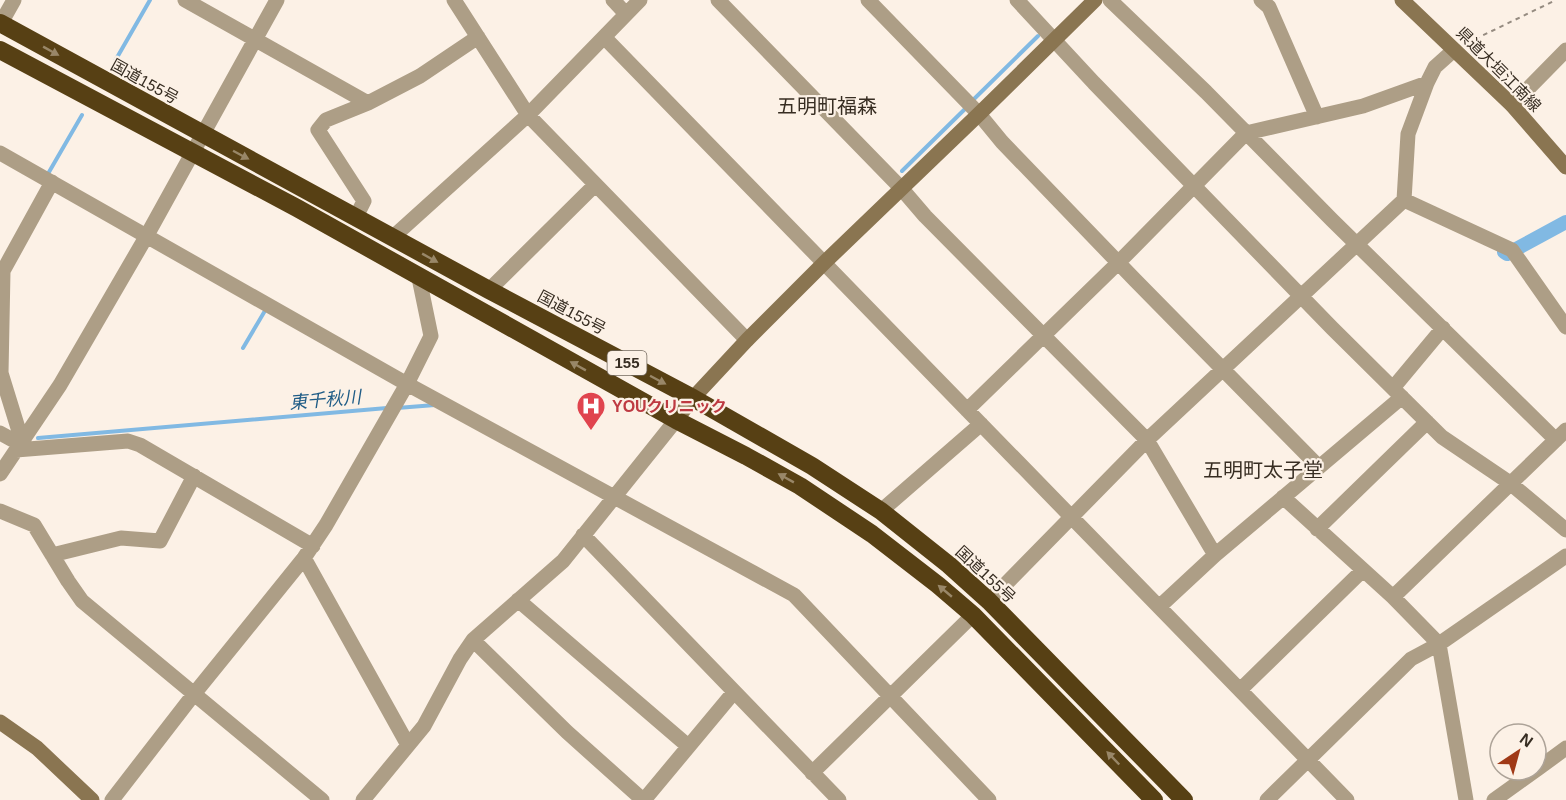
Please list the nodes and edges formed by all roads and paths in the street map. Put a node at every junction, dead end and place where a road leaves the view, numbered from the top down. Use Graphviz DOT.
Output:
graph roads {
  1 [pos="14,0"];
  2 [pos="185,0"];
  3 [pos="277,0"];
  4 [pos="454,0"];
  5 [pos="613,0"];
  6 [pos="640,0"];
  7 [pos="718,0"];
  8 [pos="868,0"];
  9 [pos="1017,0"];
  10 [pos="1095,0"];
  11 [pos="1110,0"];
  12 [pos="1402,0"];
  13 [pos="1556,0"];
  14 [pos="1269,2"];
  15 [pos="626,14"];
  16 [pos="1,23"];
  17 [pos="477,37"];
  18 [pos="604,37"];
  19 [pos="255,38"];
  20 [pos="1055,38"];
  21 [pos="0,50"];
  22 [pos="1454,50"];
  23 [pos="1566,50"];
  24 [pos="1427,83"];
  25 [pos="368,104"];
  26 [pos="1512,105"];
  27 [pos="979,114"];
  28 [pos="528,115"];
  29 [pos="1317,117"];
  30 [pos="1246,133"];
  31 [pos="203,135"];
  32 [pos="0,153"];
  33 [pos="193,154"];
  34 [pos="1566,167"];
  35 [pos="52,182"];
  36 [pos="595,185"];
  37 [pos="1195,186"];
  38 [pos="901,188"];
  39 [pos="1404,200"];
  40 [pos="356,218"];
  41 [pos="146,237"];
  42 [pos="393,237"];
  43 [pos="1356,243"];
  44 [pos="825,262"];
  45 [pos="1118,263"];
  46 [pos="418,278"];
  47 [pos="489,290"];
  48 [pos="1301,296"];
  49 [pos="1566,327"];
  50 [pos="1443,328"];
  51 [pos="1043,336"];
  52 [pos="747,340"];
  53 [pos="1224,369"];
  54 [pos="407,384"];
  55 [pos="1398,393"];
  56 [pos="693,398"];
  57 [pos="967,410"];
  58 [pos="676,420"];
  59 [pos="1427,422"];
  60 [pos="981,424"];
  61 [pos="0,433"];
  62 [pos="1561,435"];
  63 [pos="1147,440"];
  64 [pos="19,445"];
  65 [pos="1319,467"];
  66 [pos="0,474"];
  67 [pos="194,476"];
  68 [pos="1510,483"];
  69 [pos="613,497"];
  70 [pos="1283,497"];
  71 [pos="0,511"];
  72 [pos="881,511"];
  73 [pos="1071,516"];
  74 [pos="1317,529"];
  75 [pos="1566,530"];
  76 [pos="583,535"];
  77 [pos="308,552"];
  78 [pos="52,555"];
  79 [pos="1215,555"];
  80 [pos="1566,556"];
  81 [pos="1363,570"];
  82 [pos="1393,597"];
  83 [pos="518,600"];
  84 [pos="988,601"];
  85 [pos="1159,608"];
  86 [pos="973,615"];
  87 [pos="473,640"];
  88 [pos="1439,644"];
  89 [pos="1240,690"];
  90 [pos="734,692"];
  91 [pos="194,693"];
  92 [pos="891,697"];
  93 [pos="0,722"];
  94 [pos="408,744"];
  95 [pos="688,747"];
  96 [pos="1566,748"];
  97 [pos="1308,760"];
  98 [pos="1548,761"];
  99 [pos="812,772"];
  100 [pos="1519,782"];
  101 [pos="92,800"];
  102 [pos="112,800"];
  103 [pos="322,800"];
  104 [pos="363,800"];
  105 [pos="643,800"];
  106 [pos="839,800"];
  107 [pos="989,800"];
  108 [pos="1154,800"];
  109 [pos="1184,800"];
  110 [pos="1267,800"];
  111 [pos="1347,800"];
  112 [pos="1466,800"];
  113 [pos="1494,800"];
  1 -- 16 [label="street"];
  2 -- 19 [label="street"];
  3 -- 19 [label="street"];
  4 -- 17 [label="street"];
  5 -- 15 [label="street"];
  6 -- 15 [label="street"];
  7 -- 38 [label="street"];
  8 -- 27 [label="street"];
  9 -- 20 [label="street"];
  10 -- 20 [label="street"];
  11 -- 30 [label="street"];
  12 -- 22 [label="street, 県道大垣江南線"];
  13 -- 22 [label="path"];
  14 -- 29 [label="street"];
  15 -- 18 [label="street"];
  16 -- 31 [label="highway, 国道155号 / 155, one-way"];
  17 -- 25 [label="street"];
  17 -- 28 [label="street"];
  18 -- 28 [label="street"];
  18 -- 44 [label="street"];
  19 -- 25 [label="street"];
  19 -- 31 [label="street"];
  20 -- 27 [label="street"];
  20 -- 37 [label="street"];
  21 -- 33 [label="highway, 155"];
  22 -- 24 [label="street"];
  22 -- 26 [label="street, 県道大垣江南線"];
  23 -- 26 [label="street"];
  24 -- 29 [label="street"];
  24 -- 39 [label="street"];
  25 -- 40 [label="street"];
  26 -- 34 [label="street, 県道大垣江南線"];
  27 -- 38 [label="street"];
  27 -- 45 [label="street"];
  28 -- 36 [label="street"];
  28 -- 42 [label="street"];
  29 -- 30 [label="street"];
  30 -- 37 [label="street"];
  30 -- 43 [label="street"];
  31 -- 33 [label="street"];
  31 -- 40 [label="highway, 国道155号 / 155, one-way"];
  32 -- 35 [label="street"];
  33 -- 41 [label="street"];
  33 -- 46 [label="highway, 155"];
  35 -- 41 [label="street"];
  35 -- 64 [label="street"];
  36 -- 47 [label="street"];
  36 -- 52 [label="street"];
  37 -- 45 [label="street"];
  37 -- 48 [label="street"];
  38 -- 44 [label="street"];
  38 -- 51 [label="street"];
  39 -- 43 [label="street"];
  39 -- 49 [label="street"];
  40 -- 42 [label="highway, 国道155号 / 155"];
  41 -- 54 [label="street"];
  41 -- 64 [label="street"];
  42 -- 47 [label="highway, 国道155号 / 155, one-way"];
  43 -- 48 [label="street"];
  43 -- 50 [label="street"];
  44 -- 52 [label="street"];
  44 -- 57 [label="street"];
  45 -- 51 [label="street"];
  45 -- 53 [label="street"];
  46 -- 54 [label="street"];
  58 -- 46 [label="highway, 155, one-way"];
  47 -- 56 [label="highway, 国道155号 / 155, one-way"];
  48 -- 53 [label="street"];
  48 -- 55 [label="street"];
  50 -- 55 [label="street"];
  50 -- 62 [label="street"];
  51 -- 57 [label="street"];
  51 -- 63 [label="street"];
  52 -- 56 [label="street"];
  53 -- 63 [label="street"];
  53 -- 65 [label="street"];
  54 -- 69 [label="street"];
  54 -- 77 [label="street"];
  55 -- 59 [label="street"];
  55 -- 65 [label="street"];
  56 -- 58 [label="street"];
  56 -- 72 [label="highway, 国道155号 / 155"];
  57 -- 60 [label="street"];
  58 -- 69 [label="street"];
  86 -- 58 [label="highway, 155, one-way"];
  59 -- 68 [label="street"];
  59 -- 74 [label="street"];
  60 -- 72 [label="street"];
  60 -- 73 [label="street"];
  61 -- 64 [label="street"];
  62 -- 68 [label="street"];
  63 -- 73 [label="street"];
  63 -- 79 [label="street"];
  64 -- 66 [label="street"];
  64 -- 67 [label="street"];
  65 -- 70 [label="street"];
  67 -- 77 [label="street"];
  67 -- 78 [label="street"];
  68 -- 75 [label="street"];
  68 -- 82 [label="street"];
  69 -- 76 [label="street"];
  69 -- 92 [label="street"];
  70 -- 74 [label="street"];
  70 -- 79 [label="street"];
  71 -- 78 [label="street"];
  72 -- 84 [label="highway, 国道155号 / 155"];
  73 -- 84 [label="street"];
  73 -- 85 [label="street"];
  74 -- 81 [label="street"];
  76 -- 83 [label="street"];
  76 -- 90 [label="street"];
  77 -- 91 [label="street"];
  77 -- 94 [label="street"];
  78 -- 91 [label="street"];
  79 -- 85 [label="street"];
  80 -- 88 [label="street"];
  81 -- 82 [label="street"];
  81 -- 89 [label="street"];
  82 -- 88 [label="street"];
  83 -- 87 [label="street"];
  83 -- 95 [label="street"];
  84 -- 109 [label="highway, 国道155号 / 155"];
  85 -- 89 [label="street"];
  86 -- 92 [label="street"];
  108 -- 86 [label="highway, 155, one-way"];
  87 -- 94 [label="street"];
  87 -- 105 [label="street"];
  88 -- 97 [label="street"];
  88 -- 112 [label="street"];
  89 -- 97 [label="street"];
  90 -- 95 [label="street"];
  90 -- 99 [label="street"];
  91 -- 102 [label="street"];
  91 -- 103 [label="street"];
  92 -- 99 [label="street"];
  92 -- 107 [label="street"];
  93 -- 101 [label="street"];
  94 -- 104 [label="street"];
  95 -- 105 [label="street"];
  96 -- 98 [label="street"];
  97 -- 110 [label="street"];
  97 -- 111 [label="street"];
  99 -- 106 [label="street"];
  100 -- 113 [label="street"];
}
